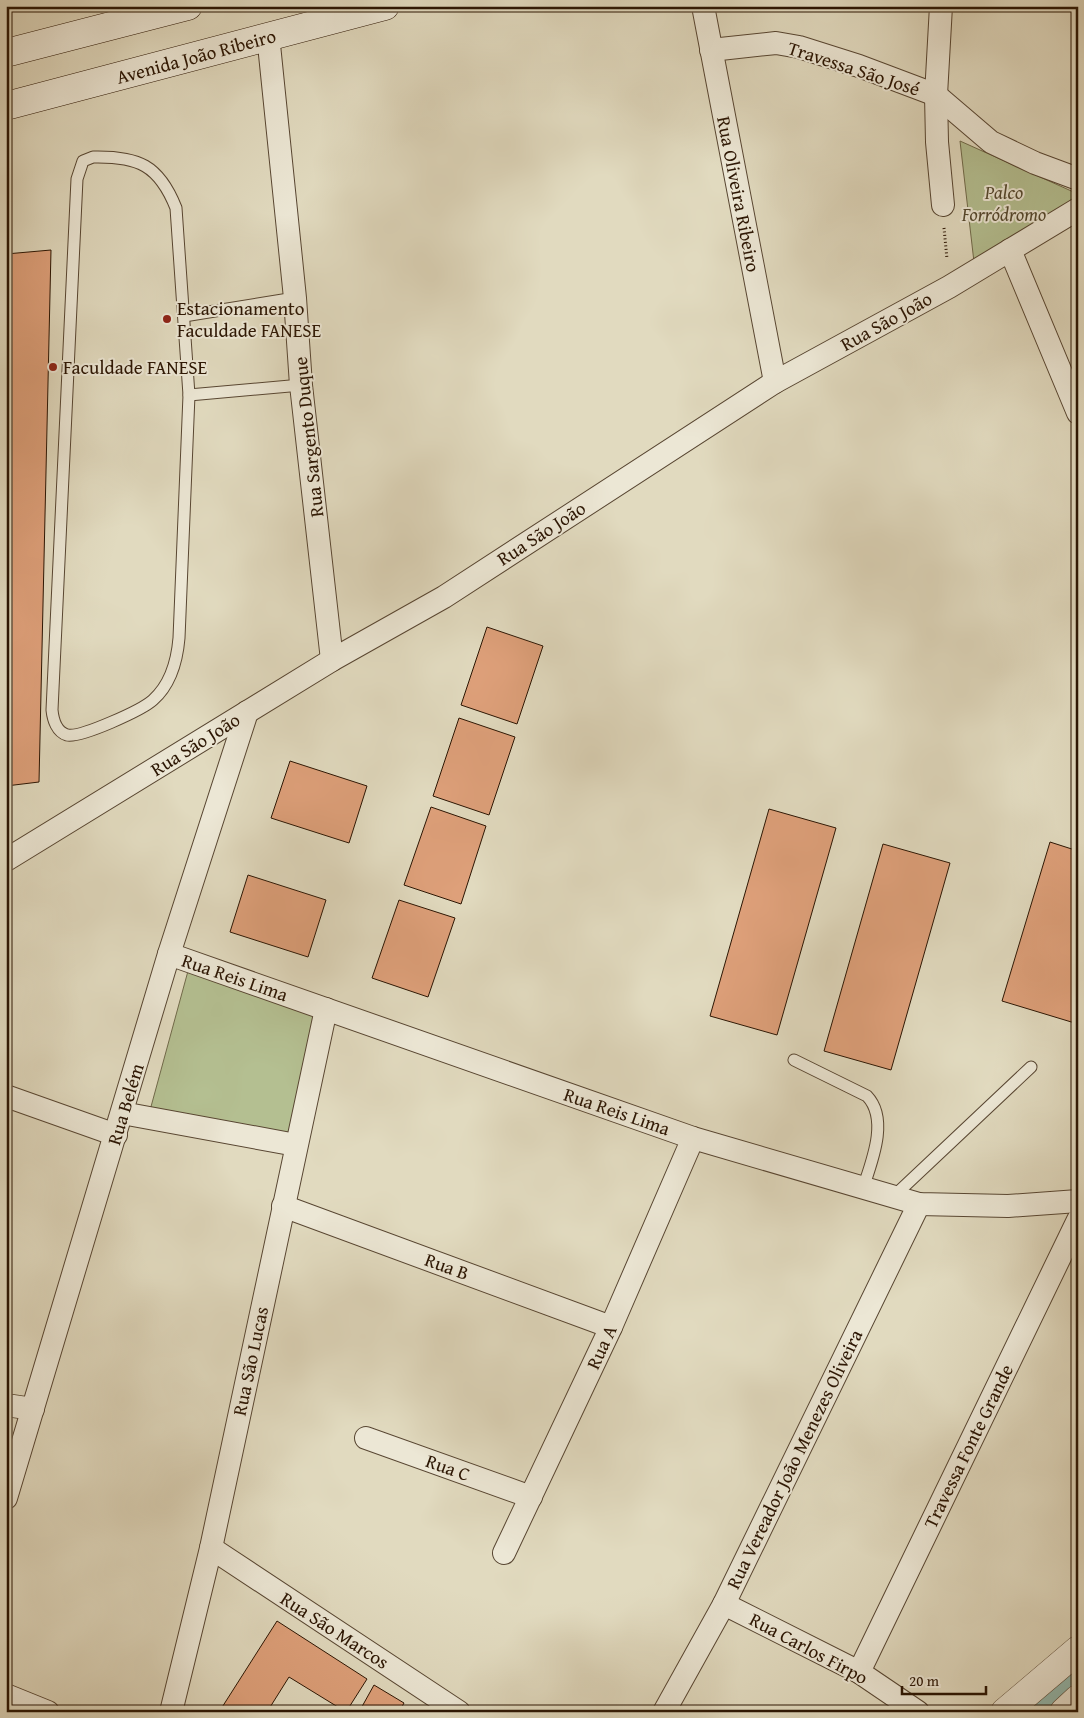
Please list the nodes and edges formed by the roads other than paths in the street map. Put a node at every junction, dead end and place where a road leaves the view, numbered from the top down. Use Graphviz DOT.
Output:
graph roads {
  1 [pos="188,6"];
  2 [pos="385,6"];
  3 [pos="703,6"];
  4 [pos="941,6"];
  5 [pos="268,35"];
  6 [pos="711,50"];
  7 [pos="6,52"];
  8 [pos="936,95"];
  9 [pos="6,106"];
  10 [pos="1078,178"];
  11 [pos="943,205"];
  12 [pos="1078,209"];
  13 [pos="1010,250"];
  14 [pos="295,298"];
  15 [pos="184,316"];
  16 [pos="775,382"];
  17 [pos="301,385"];
  18 [pos="189,394"];
  19 [pos="1078,413"];
  20 [pos="332,660"];
  21 [pos="248,712"];
  22 [pos="6,860"];
  23 [pos="169,954"];
  24 [pos="326,1009"];
  25 [pos="794,1060"];
  26 [pos="1031,1067"];
  27 [pos="6,1096"];
  28 [pos="122,1113"];
  29 [pos="116,1135"];
  30 [pos="693,1138"];
  31 [pos="296,1145"];
  32 [pos="863,1188"];
  33 [pos="893,1197"];
  34 [pos="1078,1201"];
  35 [pos="919,1204"];
  36 [pos="283,1206"];
  37 [pos="1078,1220"];
  38 [pos="610,1326"];
  39 [pos="6,1405"];
  40 [pos="33,1409"];
  41 [pos="366,1438"];
  42 [pos="532,1497"];
  43 [pos="6,1498"];
  44 [pos="211,1548"];
  45 [pos="504,1553"];
  46 [pos="724,1604"];
  47 [pos="1078,1650"];
  48 [pos="859,1672"];
  49 [pos="6,1694"];
  50 [pos="1078,1699"];
  51 [pos="433,1704"];
  52 [pos="48,1712"];
  53 [pos="171,1712"];
  54 [pos="459,1712"];
  55 [pos="664,1712"];
  56 [pos="918,1712"];
  57 [pos="1005,1712"];
  58 [pos="1064,1712"];
  1 -- 7 [label="main road"];
  2 -- 5 [label="main road, Avenida João Ribeiro"];
  3 -- 6 [label="street, Rua Oliveira Ribeiro"];
  4 -- 8 [label="street"];
  5 -- 9 [label="main road, Avenida João Ribeiro"];
  5 -- 14 [label="street, Rua Sargento Duque"];
  6 -- 8 [label="street, Travessa São José"];
  6 -- 16 [label="street, Rua Oliveira Ribeiro"];
  8 -- 10 [label="street, Travessa São José"];
  8 -- 11 [label="street"];
  12 -- 13 [label="street, Rua São João"];
  13 -- 16 [label="street, Rua São João"];
  13 -- 19 [label="street"];
  14 -- 15 [label="lane"];
  14 -- 17 [label="street, Rua Sargento Duque"];
  15 -- 18 [label="lane"];
  15 -- 18 [label="lane"];
  16 -- 20 [label="street, Rua São João"];
  17 -- 18 [label="lane"];
  17 -- 20 [label="street, Rua Sargento Duque"];
  20 -- 21 [label="street, Rua São João"];
  21 -- 22 [label="street, Rua São João"];
  21 -- 23 [label="street, Rua Belém"];
  23 -- 24 [label="street, Rua Reis Lima"];
  23 -- 28 [label="street, Rua Belém"];
  24 -- 30 [label="street, Rua Reis Lima"];
  24 -- 31 [label="street, Rua São Lucas"];
  25 -- 32 [label="lane"];
  26 -- 33 [label="lane"];
  27 -- 29 [label="street"];
  28 -- 29 [label="street, Rua Belém"];
  28 -- 31 [label="street"];
  29 -- 40 [label="street, Rua Belém"];
  30 -- 32 [label="street, Rua Reis Lima"];
  30 -- 38 [label="street, Rua A"];
  31 -- 36 [label="street, Rua São Lucas"];
  32 -- 33 [label="street, Rua Reis Lima"];
  33 -- 35 [label="street, Rua Reis Lima"];
  34 -- 35 [label="street, Rua Reis Lima"];
  35 -- 46 [label="street, Rua Vereador João Menezes Oliveira"];
  36 -- 38 [label="street, Rua B"];
  36 -- 44 [label="street, Rua São Lucas"];
  37 -- 48 [label="street, Travessa Fonte Grande"];
  38 -- 42 [label="street, Rua A"];
  39 -- 40 [label="street"];
  40 -- 43 [label="street, Rua Belém"];
  41 -- 42 [label="street, Rua C"];
  42 -- 45 [label="street, Rua A"];
  44 -- 51 [label="street, Rua São Marcos"];
  44 -- 53 [label="street, Rua São Lucas"];
  46 -- 48 [label="street, Rua Carlos Firpo"];
  46 -- 55 [label="street, Rua Vereador João Menezes Oliveira"];
  47 -- 57 [label="main road"];
  48 -- 56 [label="street, Rua Carlos Firpo"];
  49 -- 52 [label="street"];
  50 -- 58 [label="main road"];
  51 -- 54 [label="street, Rua São Marcos"];
}
